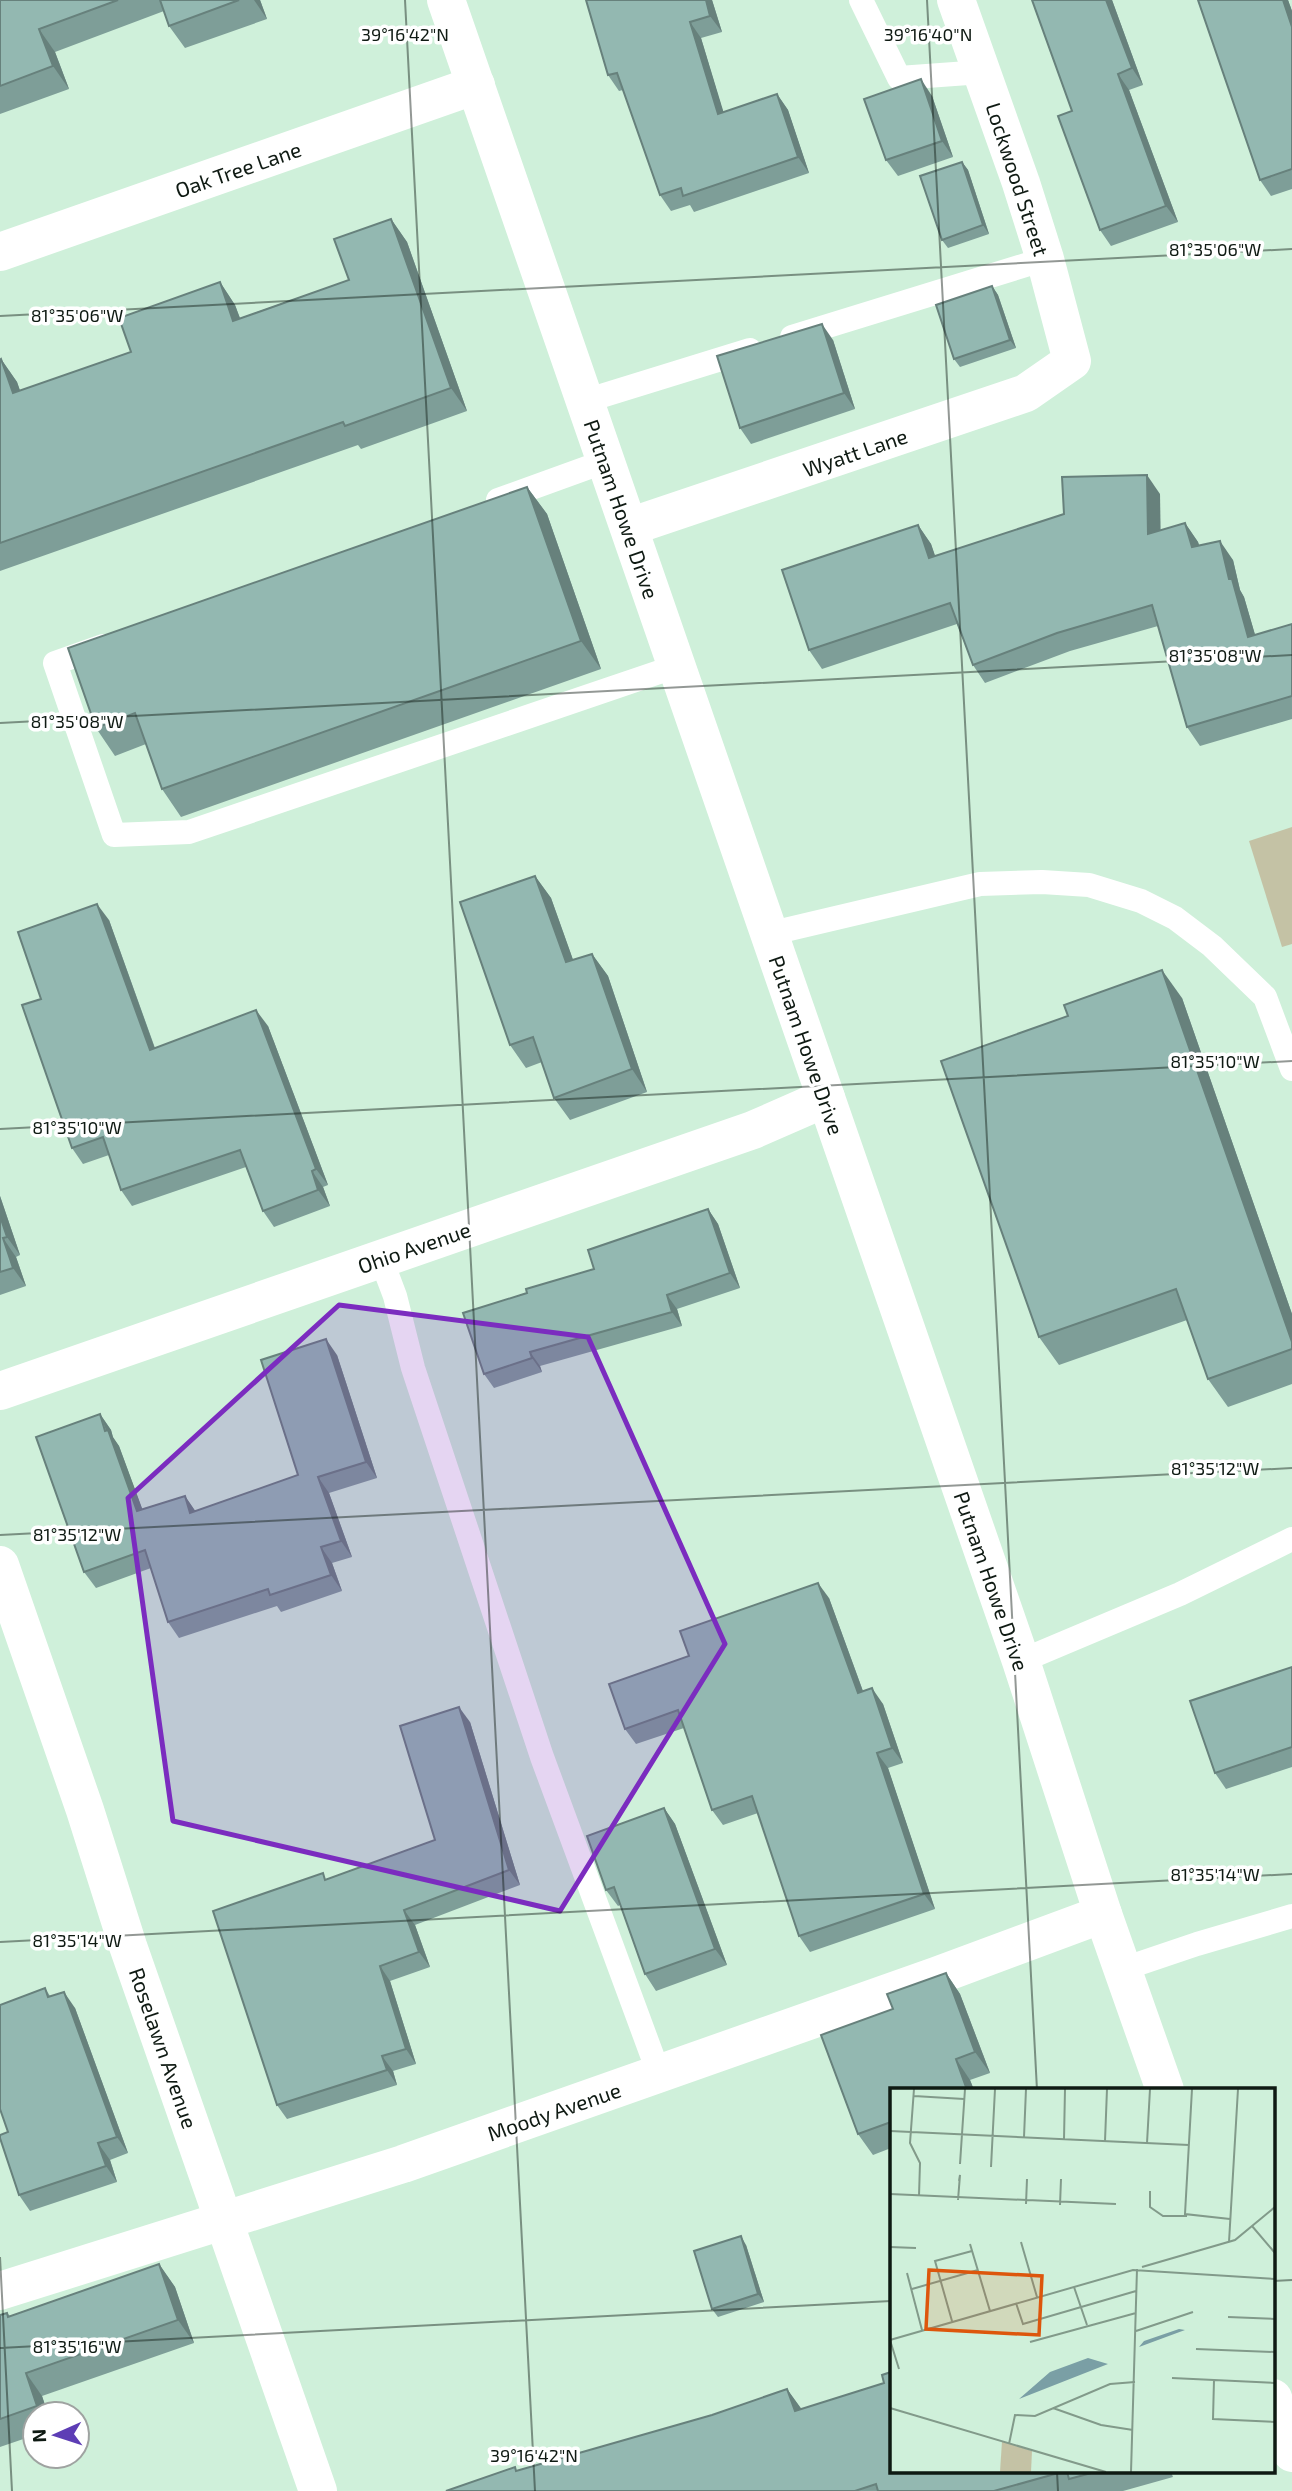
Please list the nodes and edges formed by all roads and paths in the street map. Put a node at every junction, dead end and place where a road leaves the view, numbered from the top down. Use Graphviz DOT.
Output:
graph roads {
  1 [pos="446,0"];
  2 [pos="861,0"];
  3 [pos="956,0"];
  4 [pos="982,72"];
  5 [pos="476,85"];
  6 [pos="0,252"];
  7 [pos="1045,259"];
  8 [pos="1072,361"];
  9 [pos="585,401"];
  10 [pos="606,461"];
  11 [pos="479,508"];
  12 [pos="629,527"];
  13 [pos="119,639"];
  14 [pos="677,666"];
  15 [pos="768,934"];
  16 [pos="1292,1069"];
  17 [pos="826,1098"];
  18 [pos="381,1259"];
  19 [pos="0,1391"];
  20 [pos="1292,1539"];
  21 [pos="0,1565"];
  22 [pos="1021,1661"];
  23 [pos="1103,1914"];
  24 [pos="1292,1916"];
  25 [pos="1122,1969"];
  26 [pos="659,2074"];
  27 [pos="1164,2088"];
  28 [pos="224,2220"];
  29 [pos="0,2291"];
  30 [pos="1280,2399"];
  31 [pos="1292,2453"];
  32 [pos="318,2491"];
  1 -- 5 [label="street, Putnam Howe Drive"];
  2 -- 4 [label="lane"];
  3 -- 4 [label="street, Lockwood Street"];
  4 -- 7 [label="street, Lockwood Street"];
  5 -- 6 [label="street, Oak Tree Lane"];
  5 -- 9 [label="street, Putnam Howe Drive"];
  7 -- 8 [label="street, Lockwood Street"];
  7 -- 9 [label="lane"];
  8 -- 12 [label="street, Wyatt Lane"];
  9 -- 10 [label="street, Putnam Howe Drive"];
  10 -- 11 [label="lane"];
  10 -- 12 [label="street, Putnam Howe Drive"];
  12 -- 14 [label="street, Putnam Howe Drive"];
  13 -- 14 [label="lane"];
  14 -- 15 [label="street, Putnam Howe Drive"];
  15 -- 16 [label="lane"];
  15 -- 17 [label="street, Putnam Howe Drive"];
  17 -- 18 [label="street, Ohio Avenue"];
  17 -- 22 [label="street, Putnam Howe Drive"];
  18 -- 19 [label="street, Ohio Avenue"];
  18 -- 26 [label="lane"];
  20 -- 22 [label="lane"];
  21 -- 28 [label="street, Roselawn Avenue"];
  22 -- 23 [label="street, Putnam Howe Drive"];
  23 -- 25 [label="street, Putnam Howe Drive"];
  23 -- 26 [label="street, Moody Avenue"];
  24 -- 25 [label="lane"];
  25 -- 27 [label="street, Putnam Howe Drive"];
  26 -- 28 [label="street, Moody Avenue"];
  28 -- 29 [label="street, Moody Avenue"];
  28 -- 32 [label="street, Roselawn Avenue"];
  30 -- 31 [label="street"];
}
